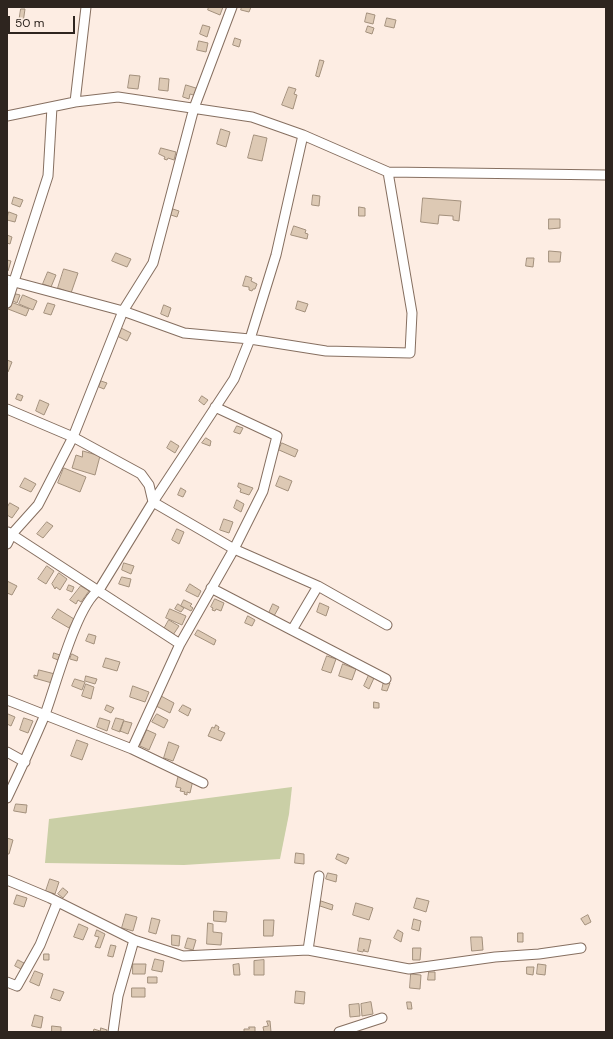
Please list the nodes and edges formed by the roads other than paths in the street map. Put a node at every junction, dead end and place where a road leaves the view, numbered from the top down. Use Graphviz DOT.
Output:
graph roads {
  1 [pos="86,7"];
  2 [pos="232,7"];
  3 [pos="75,102"];
  4 [pos="52,107"];
  5 [pos="194,108"];
  6 [pos="7,116"];
  7 [pos="303,136"];
  8 [pos="388,172"];
  9 [pos="606,175"];
  10 [pos="10,281"];
  11 [pos="7,303"];
  12 [pos="123,311"];
  13 [pos="250,339"];
  14 [pos="215,407"];
  15 [pos="7,409"];
  16 [pos="73,437"];
  17 [pos="153,502"];
  18 [pos="10,533"];
  19 [pos="7,544"];
  20 [pos="234,549"];
  21 [pos="318,586"];
  22 [pos="211,588"];
  23 [pos="99,590"];
  24 [pos="387,625"];
  25 [pos="292,630"];
  26 [pos="180,644"];
  27 [pos="386,680"];
  28 [pos="7,700"];
  29 [pos="44,716"];
  30 [pos="132,749"];
  31 [pos="7,752"];
  32 [pos="25,762"];
  33 [pos="203,783"];
  34 [pos="7,798"];
  35 [pos="319,876"];
  36 [pos="7,880"];
  37 [pos="57,903"];
  38 [pos="134,940"];
  39 [pos="581,948"];
  40 [pos="308,950"];
  41 [pos="7,982"];
  42 [pos="382,1018"];
  43 [pos="113,1032"];
  44 [pos="339,1032"];
  1 -- 3 [label="street"];
  2 -- 5 [label="street"];
  3 -- 4 [label="street"];
  3 -- 5 [label="street"];
  4 -- 6 [label="street"];
  4 -- 10 [label="street"];
  5 -- 7 [label="street"];
  5 -- 12 [label="street"];
  7 -- 8 [label="street"];
  7 -- 13 [label="street"];
  8 -- 9 [label="street"];
  8 -- 13 [label="street"];
  10 -- 11 [label="street"];
  10 -- 12 [label="street"];
  12 -- 13 [label="street"];
  12 -- 16 [label="street"];
  13 -- 14 [label="street"];
  14 -- 17 [label="street"];
  14 -- 20 [label="street"];
  15 -- 16 [label="street"];
  16 -- 17 [label="street"];
  16 -- 18 [label="street"];
  17 -- 20 [label="street"];
  17 -- 23 [label="street"];
  18 -- 19 [label="street"];
  18 -- 23 [label="street"];
  20 -- 21 [label="street"];
  20 -- 22 [label="street"];
  21 -- 24 [label="street"];
  21 -- 25 [label="street"];
  22 -- 25 [label="street"];
  22 -- 26 [label="street"];
  23 -- 26 [label="street"];
  23 -- 29 [label="street"];
  25 -- 27 [label="street"];
  26 -- 30 [label="street"];
  28 -- 29 [label="street"];
  29 -- 30 [label="street"];
  29 -- 32 [label="street"];
  30 -- 33 [label="street"];
  31 -- 32 [label="street"];
  32 -- 34 [label="street"];
  35 -- 40 [label="street"];
  36 -- 37 [label="street"];
  37 -- 38 [label="street"];
  37 -- 41 [label="street"];
  38 -- 40 [label="street"];
  38 -- 43 [label="street"];
  39 -- 40 [label="street"];
  42 -- 44 [label="street"];
}
